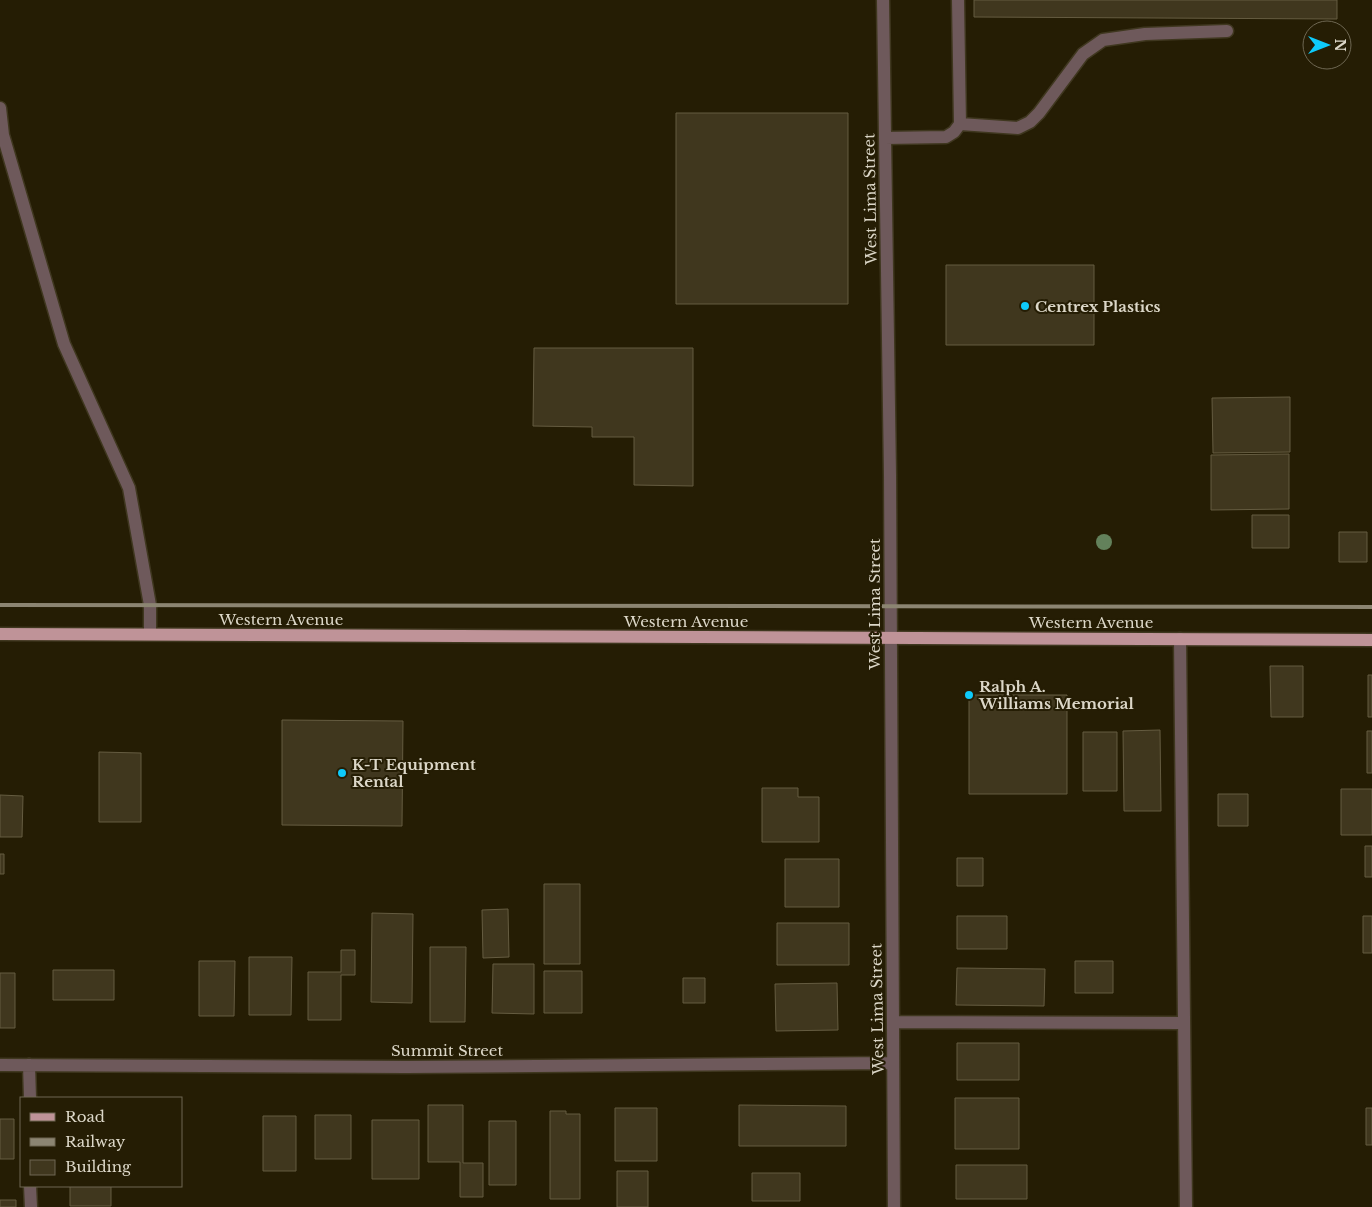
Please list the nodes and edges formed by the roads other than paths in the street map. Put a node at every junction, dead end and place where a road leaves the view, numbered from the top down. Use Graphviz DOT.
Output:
graph roads {
  1 [pos="883,0"];
  2 [pos="958,0"];
  3 [pos="1227,31"];
  4 [pos="0,108"];
  5 [pos="960,124"];
  6 [pos="885,138"];
  7 [pos="0,634"];
  8 [pos="150,634"];
  9 [pos="890,638"];
  10 [pos="1180,639"];
  11 [pos="1372,640"];
  12 [pos="893,1022"];
  13 [pos="1184,1023"];
  14 [pos="893,1063"];
  15 [pos="0,1065"];
  16 [pos="29,1065"];
  17 [pos="30,1097"];
  18 [pos="30,1187"];
  19 [pos="31,1207"];
  20 [pos="894,1207"];
  21 [pos="1186,1207"];
  1 -- 6 [label="street, West Lima Street"];
  2 -- 5 [label="street"];
  3 -- 5 [label="street"];
  4 -- 8 [label="street"];
  5 -- 6 [label="street"];
  6 -- 9 [label="street, West Lima Street"];
  7 -- 8 [label="main road, Western Avenue"];
  8 -- 9 [label="main road, Western Avenue"];
  9 -- 10 [label="main road, Western Avenue"];
  9 -- 12 [label="street, West Lima Street"];
  10 -- 11 [label="main road, Western Avenue"];
  10 -- 13 [label="street"];
  12 -- 13 [label="street"];
  12 -- 14 [label="street, West Lima Street"];
  13 -- 21 [label="street"];
  14 -- 16 [label="street, Summit Street"];
  14 -- 20 [label="street, West Lima Street"];
  15 -- 16 [label="street, Summit Street"];
  16 -- 17 [label="street"];
  18 -- 19 [label="street"];
}
